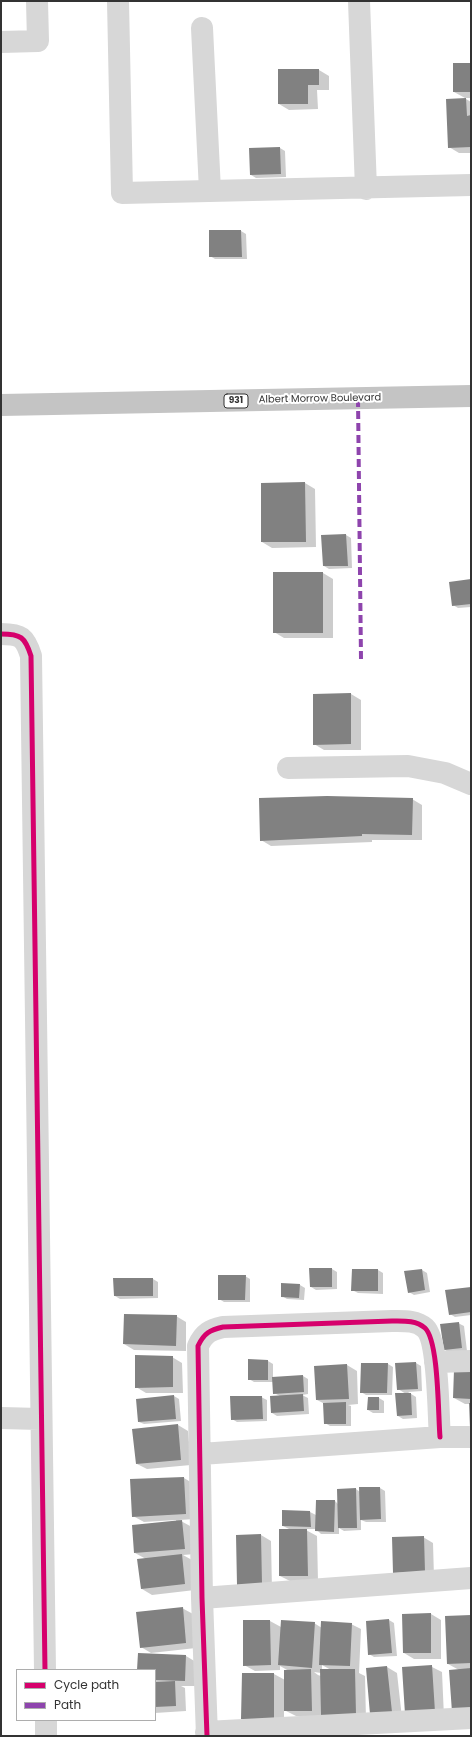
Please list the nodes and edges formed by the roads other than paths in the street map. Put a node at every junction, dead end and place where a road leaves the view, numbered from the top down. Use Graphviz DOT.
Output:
graph roads {
  1 [pos="37,1"];
  2 [pos="118,1"];
  3 [pos="359,1"];
  4 [pos="202,28"];
  5 [pos="1,42"];
  6 [pos="471,185"];
  7 [pos="366,189"];
  8 [pos="210,190"];
  9 [pos="471,396"];
  10 [pos="1,405"];
  11 [pos="1,634"];
  12 [pos="288,768"];
  13 [pos="471,784"];
  14 [pos="471,1361"];
  15 [pos="435,1362"];
  16 [pos="1,1418"];
  17 [pos="40,1419"];
  18 [pos="440,1437"];
  19 [pos="471,1437"];
  20 [pos="201,1454"];
  21 [pos="471,1578"];
  22 [pos="202,1598"];
  23 [pos="45,1669"];
  24 [pos="471,1718"];
  25 [pos="46,1721"];
  26 [pos="357,1729"];
  27 [pos="206,1734"];
  28 [pos="46,1736"];
  1 -- 5 [label="street"];
  2 -- 8 [label="street"];
  3 -- 7 [label="street"];
  4 -- 8 [label="street"];
  6 -- 7 [label="street"];
  7 -- 8 [label="street"];
  9 -- 10 [label="highway, Albert Morrow Boulevard / 931"];
  11 -- 17 [label="street"];
  12 -- 13 [label="street"];
  14 -- 15 [label="street"];
  15 -- 18 [label="street"];
  15 -- 20 [label="street"];
  16 -- 17 [label="street"];
  17 -- 23 [label="street"];
  18 -- 19 [label="street"];
  18 -- 20 [label="street"];
  20 -- 22 [label="street"];
  21 -- 22 [label="street"];
  22 -- 27 [label="street"];
  24 -- 26 [label="street"];
  25 -- 28 [label="street"];
  26 -- 27 [label="street"];
}
